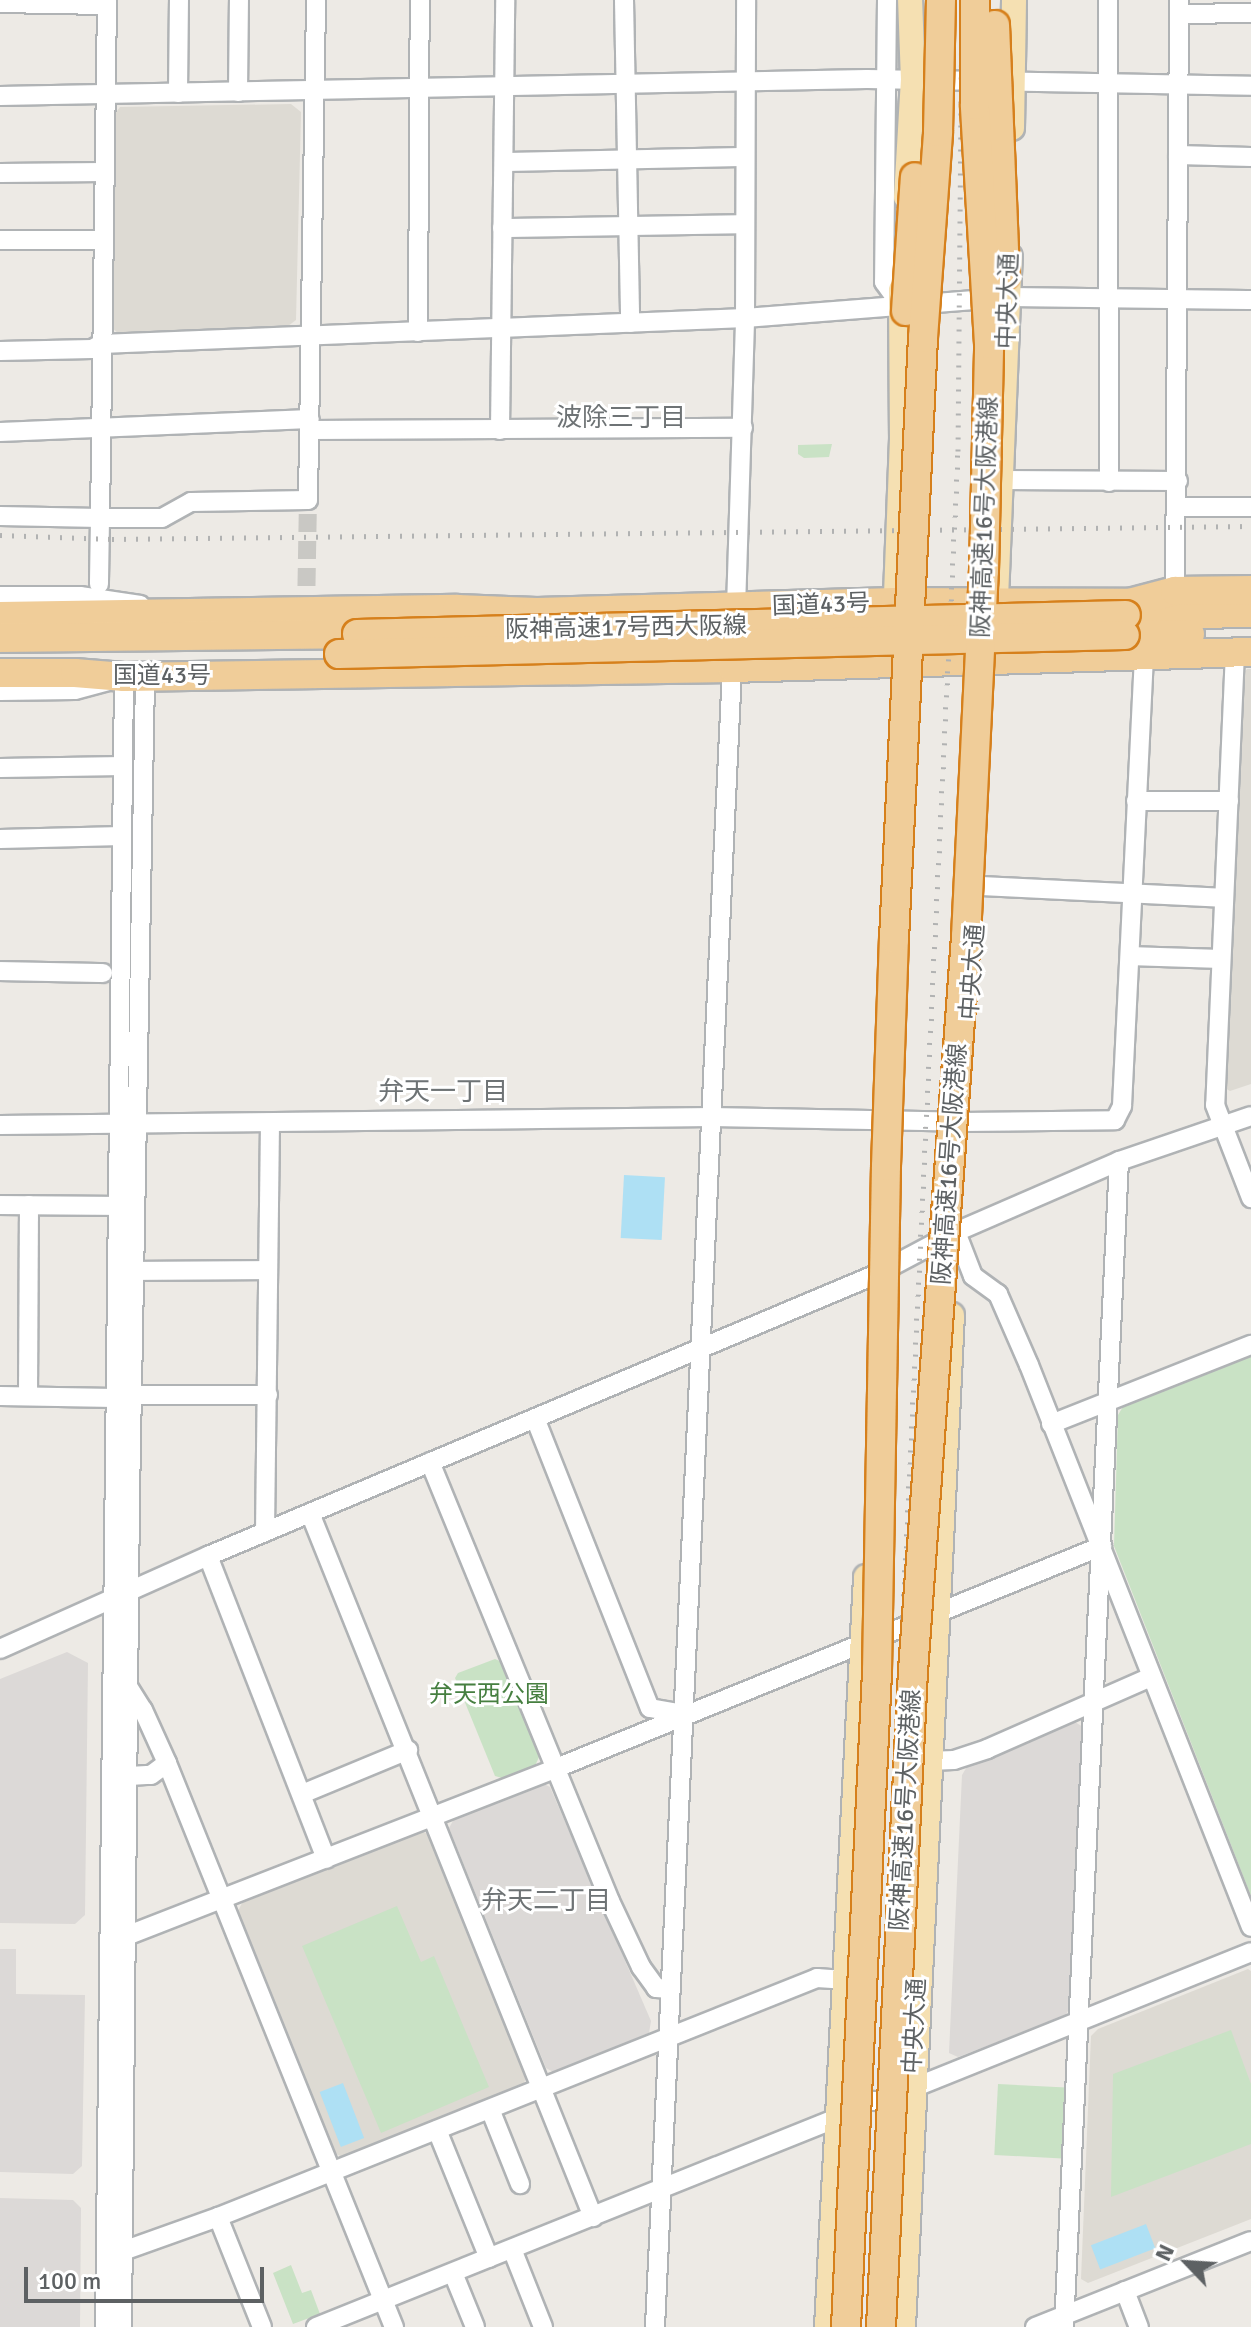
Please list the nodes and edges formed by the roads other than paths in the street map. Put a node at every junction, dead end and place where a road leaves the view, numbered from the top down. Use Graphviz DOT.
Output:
graph roads {
  1 [pos="179,0"];
  2 [pos="239,0"];
  3 [pos="316,0"];
  4 [pos="420,0"];
  5 [pos="505,0"];
  6 [pos="624,0"];
  7 [pos="746,0"];
  8 [pos="887,0"];
  9 [pos="910,0"];
  10 [pos="923,0"];
  11 [pos="941,0"];
  12 [pos="975,0"];
  13 [pos="994,0"];
  14 [pos="1014,0"];
  15 [pos="1108,0"];
  16 [pos="0,3"];
  17 [pos="107,3"];
  18 [pos="1180,7"];
  19 [pos="1251,13"];
  20 [pos="888,80"];
  21 [pos="913,80"];
  22 [pos="745,81"];
  23 [pos="1012,82"];
  24 [pos="1107,83"];
  25 [pos="626,84"];
  26 [pos="1179,84"];
  27 [pos="1251,86"];
  28 [pos="505,87"];
  29 [pos="420,89"];
  30 [pos="316,90"];
  31 [pos="238,92"];
  32 [pos="178,93"];
  33 [pos="105,94"];
  34 [pos="0,96"];
  35 [pos="1178,155"];
  36 [pos="744,157"];
  37 [pos="1251,157"];
  38 [pos="628,159"];
  39 [pos="504,162"];
  40 [pos="104,172"];
  41 [pos="0,173"];
  42 [pos="745,224"];
  43 [pos="627,227"];
  44 [pos="502,228"];
  45 [pos="0,240"];
  46 [pos="102,240"];
  47 [pos="1108,296"];
  48 [pos="1009,297"];
  49 [pos="1179,299"];
  50 [pos="1251,300"];
  51 [pos="900,304"];
  52 [pos="745,318"];
  53 [pos="630,323"];
  54 [pos="500,328"];
  55 [pos="418,332"];
  56 [pos="311,335"];
  57 [pos="101,344"];
  58 [pos="0,351"];
  59 [pos="310,424"];
  60 [pos="101,427"];
  61 [pos="743,428"];
  62 [pos="500,430"];
  63 [pos="0,432"];
  64 [pos="1002,480"];
  65 [pos="1178,481"];
  66 [pos="1109,482"];
  67 [pos="1179,507"];
  68 [pos="1251,507"];
  69 [pos="0,516"];
  70 [pos="100,518"];
  71 [pos="914,521"];
  72 [pos="984,571"];
  73 [pos="99,584"];
  74 [pos="1251,590"];
  75 [pos="0,596"];
  76 [pos="1178,599"];
  77 [pos="895,602"];
  78 [pos="996,602"];
  79 [pos="1069,602"];
  80 [pos="1251,605"];
  81 [pos="736,608"];
  82 [pos="389,611"];
  83 [pos="168,612"];
  84 [pos="1251,613"];
  85 [pos="0,616"];
  86 [pos="0,638"];
  87 [pos="1246,646"];
  88 [pos="1144,655"];
  89 [pos="0,656"];
  90 [pos="1068,658"];
  91 [pos="993,661"];
  92 [pos="894,665"];
  93 [pos="805,667"];
  94 [pos="732,668"];
  95 [pos="0,673"];
  96 [pos="134,677"];
  97 [pos="0,691"];
  98 [pos="123,766"];
  99 [pos="0,768"];
  100 [pos="1136,801"];
  101 [pos="1229,801"];
  102 [pos="122,836"];
  103 [pos="0,839"];
  104 [pos="980,886"];
  105 [pos="1131,893"];
  106 [pos="1223,898"];
  107 [pos="1130,956"];
  108 [pos="1220,959"];
  109 [pos="0,971"];
  110 [pos="103,973"];
  111 [pos="1251,1116"];
  112 [pos="712,1117"];
  113 [pos="881,1118"];
  114 [pos="962,1122"];
  115 [pos="270,1124"];
  116 [pos="0,1125"];
  117 [pos="128,1125"];
  118 [pos="1222,1126"];
  119 [pos="1119,1161"];
  120 [pos="1251,1198"];
  121 [pos="0,1205"];
  122 [pos="29,1205"];
  123 [pos="116,1206"];
  124 [pos="956,1232"];
  125 [pos="268,1270"];
  126 [pos="134,1271"];
  127 [pos="877,1274"];
  128 [pos="1251,1345"];
  129 [pos="703,1348"];
  130 [pos="28,1395"];
  131 [pos="268,1395"];
  132 [pos="0,1396"];
  133 [pos="123,1396"];
  134 [pos="1108,1402"];
  135 [pos="535,1418"];
  136 [pos="1051,1424"];
  137 [pos="430,1462"];
  138 [pos="310,1513"];
  139 [pos="265,1532"];
  140 [pos="1102,1546"];
  141 [pos="208,1556"];
  142 [pos="132,1592"];
  143 [pos="113,1601"];
  144 [pos="935,1612"];
  145 [pos="861,1646"];
  146 [pos="0,1649"];
  147 [pos="1151,1677"];
  148 [pos="129,1688"];
  149 [pos="1095,1704"];
  150 [pos="684,1714"];
  151 [pos="408,1750"];
  152 [pos="928,1761"];
  153 [pos="167,1763"];
  154 [pos="554,1769"];
  155 [pos="129,1776"];
  156 [pos="302,1794"];
  157 [pos="434,1816"];
  158 [pos="326,1859"];
  159 [pos="222,1900"];
  160 [pos="1251,1927"];
  161 [pos="108,1938"];
  162 [pos="128,1938"];
  163 [pos="1251,1952"];
  164 [pos="844,1980"];
  165 [pos="671,1989"];
  166 [pos="1079,2021"];
  167 [pos="669,2038"];
  168 [pos="913,2088"];
  169 [pos="542,2089"];
  170 [pos="490,2109"];
  171 [pos="837,2118"];
  172 [pos="437,2130"];
  173 [pos="331,2173"];
  174 [pos="520,2184"];
  175 [pos="661,2190"];
  176 [pos="218,2217"];
  177 [pos="593,2217"];
  178 [pos="1251,2241"];
  179 [pos="512,2249"];
  180 [pos="123,2251"];
  181 [pos="489,2258"];
  182 [pos="453,2273"];
  183 [pos="1125,2291"];
  184 [pos="384,2301"];
  185 [pos="1064,2321"];
  186 [pos="650,2325"];
  187 [pos="105,2327"];
  188 [pos="122,2327"];
  189 [pos="262,2327"];
  190 [pos="316,2327"];
  191 [pos="394,2327"];
  192 [pos="475,2327"];
  193 [pos="543,2327"];
  194 [pos="827,2327"];
  195 [pos="846,2327"];
  196 [pos="881,2327"];
  197 [pos="903,2327"];
  198 [pos="1035,2327"];
  199 [pos="1139,2327"];
  1 -- 32 [label="street"];
  2 -- 31 [label="street"];
  3 -- 30 [label="street"];
  4 -- 29 [label="street"];
  5 -- 28 [label="street"];
  6 -- 25 [label="street"];
  7 -- 22 [label="street"];
  8 -- 20 [label="street"];
  9 -- 21 [label="main road"];
  10 -- 71 [label="highway, bridge"];
  11 -- 71 [label="highway, 阪神高速16号大阪港線, bridge"];
  12 -- 72 [label="highway, 阪神高速16号大阪港線, bridge"];
  13 -- 72 [label="highway, bridge"];
  14 -- 23 [label="main road, 中央大通"];
  15 -- 24 [label="street"];
  16 -- 17 [label="street"];
  17 -- 33 [label="street"];
  18 -- 19 [label="street"];
  18 -- 26 [label="street"];
  20 -- 21 [label="street"];
  20 -- 22 [label="street"];
  20 -- 51 [label="street"];
  21 -- 23 [label="street"];
  21 -- 51 [label="main road"];
  22 -- 25 [label="street"];
  22 -- 36 [label="street"];
  23 -- 24 [label="street"];
  23 -- 48 [label="main road, 中央大通"];
  24 -- 26 [label="street"];
  24 -- 47 [label="street"];
  25 -- 28 [label="street"];
  25 -- 38 [label="street"];
  26 -- 27 [label="street"];
  26 -- 35 [label="street"];
  28 -- 29 [label="street"];
  28 -- 39 [label="street"];
  29 -- 30 [label="street"];
  29 -- 55 [label="street"];
  30 -- 31 [label="street"];
  30 -- 56 [label="street"];
  31 -- 32 [label="street"];
  32 -- 33 [label="street"];
  33 -- 34 [label="street"];
  33 -- 40 [label="street"];
  35 -- 37 [label="street"];
  35 -- 49 [label="street"];
  36 -- 38 [label="street"];
  36 -- 42 [label="street"];
  38 -- 39 [label="street"];
  38 -- 43 [label="street"];
  39 -- 44 [label="street"];
  40 -- 41 [label="street"];
  40 -- 46 [label="street"];
  42 -- 43 [label="street"];
  42 -- 52 [label="street"];
  43 -- 44 [label="street"];
  43 -- 53 [label="street"];
  44 -- 54 [label="street"];
  45 -- 46 [label="street"];
  46 -- 57 [label="street"];
  47 -- 48 [label="street"];
  47 -- 49 [label="street"];
  47 -- 66 [label="street"];
  48 -- 51 [label="street"];
  48 -- 64 [label="main road, 中央大通"];
  49 -- 50 [label="street"];
  49 -- 65 [label="street"];
  51 -- 52 [label="street"];
  51 -- 77 [label="main road"];
  52 -- 53 [label="street"];
  52 -- 61 [label="street"];
  53 -- 54 [label="street"];
  54 -- 55 [label="street"];
  54 -- 62 [label="street"];
  55 -- 56 [label="street"];
  56 -- 57 [label="street"];
  56 -- 59 [label="street"];
  57 -- 58 [label="street"];
  57 -- 60 [label="street"];
  59 -- 60 [label="street"];
  59 -- 62 [label="street"];
  59 -- 70 [label="street"];
  60 -- 63 [label="street"];
  60 -- 70 [label="street"];
  61 -- 62 [label="street"];
  61 -- 81 [label="street"];
  64 -- 66 [label="street"];
  64 -- 78 [label="main road, 中央大通"];
  65 -- 66 [label="street"];
  65 -- 67 [label="street"];
  67 -- 68 [label="street"];
  67 -- 76 [label="street"];
  69 -- 70 [label="street"];
  70 -- 73 [label="street"];
  71 -- 195 [label="highway, 阪神高速16号大阪港線, bridge"];
  72 -- 196 [label="highway, 阪神高速16号大阪港線, bridge"];
  74 -- 76 [label="highway"];
  75 -- 83 [label="street"];
  76 -- 79 [label="highway, 国道43号"];
  76 -- 80 [label="highway"];
  77 -- 78 [label="highway, 国道43号"];
  77 -- 81 [label="highway, 国道43号"];
  77 -- 92 [label="main road"];
  78 -- 79 [label="highway, 国道43号"];
  78 -- 91 [label="main road, 中央大通"];
  79 -- 90 [label="highway"];
  81 -- 82 [label="highway, 国道43号"];
  82 -- 83 [label="highway, 国道43号"];
  82 -- 93 [label="highway, 国道43号"];
  83 -- 85 [label="highway, 国道43号"];
  84 -- 86 [label="highway, 阪神高速17号西大阪線, bridge"];
  87 -- 88 [label="highway, 国道43号"];
  87 -- 89 [label="highway, 阪神高速17号西大阪線, bridge"];
  87 -- 101 [label="street"];
  88 -- 90 [label="highway, 国道43号"];
  88 -- 100 [label="street"];
  90 -- 91 [label="highway, 国道43号"];
  91 -- 92 [label="highway, 国道43号"];
  91 -- 104 [label="main road, 中央大通"];
  92 -- 93 [label="highway, 国道43号"];
  92 -- 113 [label="main road"];
  93 -- 94 [label="highway, 国道43号"];
  94 -- 96 [label="highway, 国道43号"];
  94 -- 112 [label="street"];
  95 -- 96 [label="highway, 国道43号"];
  96 -- 97 [label="street"];
  96 -- 98 [label="street"];
  96 -- 117 [label="street"];
  98 -- 99 [label="street"];
  98 -- 102 [label="street"];
  100 -- 101 [label="street"];
  100 -- 105 [label="street"];
  101 -- 106 [label="street"];
  102 -- 103 [label="street"];
  102 -- 117 [label="street"];
  104 -- 105 [label="street"];
  104 -- 114 [label="main road, 中央大通"];
  105 -- 106 [label="street"];
  105 -- 107 [label="street"];
  106 -- 108 [label="street"];
  107 -- 108 [label="street"];
  107 -- 114 [label="street"];
  108 -- 118 [label="street"];
  109 -- 110 [label="street"];
  111 -- 118 [label="street"];
  112 -- 113 [label="street"];
  112 -- 115 [label="street"];
  112 -- 129 [label="street"];
  113 -- 114 [label="street"];
  113 -- 127 [label="main road"];
  114 -- 124 [label="main road, 中央大通"];
  115 -- 117 [label="street"];
  115 -- 125 [label="street"];
  116 -- 117 [label="street"];
  117 -- 123 [label="street"];
  117 -- 126 [label="street"];
  118 -- 119 [label="street"];
  118 -- 120 [label="street"];
  119 -- 124 [label="street"];
  119 -- 134 [label="street"];
  121 -- 122 [label="street"];
  122 -- 123 [label="street"];
  122 -- 130 [label="street"];
  123 -- 133 [label="street"];
  124 -- 127 [label="street"];
  124 -- 136 [label="street"];
  124 -- 144 [label="main road, 中央大通"];
  125 -- 126 [label="street"];
  125 -- 131 [label="street"];
  126 -- 133 [label="street"];
  127 -- 129 [label="street"];
  127 -- 145 [label="main road"];
  128 -- 134 [label="street"];
  129 -- 135 [label="street"];
  129 -- 150 [label="street"];
  130 -- 132 [label="street"];
  130 -- 133 [label="street"];
  131 -- 133 [label="street"];
  131 -- 139 [label="street"];
  133 -- 142 [label="street"];
  133 -- 143 [label="street"];
  134 -- 136 [label="street"];
  134 -- 140 [label="street"];
  135 -- 137 [label="street"];
  135 -- 150 [label="street"];
  136 -- 140 [label="street"];
  137 -- 138 [label="street"];
  137 -- 154 [label="street"];
  138 -- 139 [label="street"];
  138 -- 151 [label="street"];
  139 -- 141 [label="street"];
  140 -- 144 [label="street"];
  140 -- 147 [label="street"];
  140 -- 149 [label="street"];
  141 -- 142 [label="street"];
  141 -- 156 [label="street"];
  142 -- 143 [label="street"];
  142 -- 148 [label="street"];
  143 -- 146 [label="street"];
  143 -- 161 [label="street"];
  144 -- 145 [label="street"];
  144 -- 152 [label="main road, 中央大通"];
  145 -- 150 [label="street"];
  145 -- 164 [label="main road"];
  147 -- 149 [label="street"];
  147 -- 160 [label="street"];
  148 -- 153 [label="street"];
  148 -- 155 [label="street"];
  149 -- 152 [label="street"];
  149 -- 166 [label="street"];
  150 -- 154 [label="street"];
  150 -- 165 [label="street"];
  151 -- 156 [label="street"];
  151 -- 157 [label="street"];
  152 -- 168 [label="main road, 中央大通"];
  153 -- 155 [label="street"];
  153 -- 159 [label="street"];
  154 -- 157 [label="street"];
  154 -- 165 [label="street"];
  155 -- 162 [label="street"];
  156 -- 158 [label="street"];
  157 -- 158 [label="street"];
  157 -- 169 [label="street"];
  158 -- 159 [label="street"];
  159 -- 162 [label="street"];
  159 -- 173 [label="street"];
  161 -- 162 [label="street"];
  161 -- 187 [label="street"];
  162 -- 180 [label="street"];
  163 -- 166 [label="street"];
  164 -- 167 [label="street"];
  164 -- 171 [label="main road"];
  165 -- 167 [label="street"];
  166 -- 168 [label="street"];
  166 -- 185 [label="street"];
  167 -- 169 [label="street"];
  167 -- 175 [label="street"];
  168 -- 171 [label="street"];
  168 -- 197 [label="main road, 中央大通"];
  169 -- 170 [label="street"];
  169 -- 177 [label="street"];
  170 -- 172 [label="street"];
  170 -- 174 [label="street"];
  171 -- 175 [label="street"];
  171 -- 194 [label="main road"];
  172 -- 173 [label="street"];
  172 -- 181 [label="street"];
  173 -- 176 [label="street"];
  173 -- 184 [label="street"];
  175 -- 177 [label="street"];
  175 -- 186 [label="street"];
  176 -- 180 [label="street"];
  176 -- 189 [label="street"];
  177 -- 179 [label="street"];
  178 -- 183 [label="street"];
  179 -- 181 [label="street"];
  179 -- 193 [label="street"];
  180 -- 188 [label="street"];
  181 -- 182 [label="street"];
  182 -- 184 [label="street"];
  182 -- 192 [label="street"];
  183 -- 185 [label="street"];
  183 -- 199 [label="street"];
  184 -- 190 [label="street"];
  184 -- 191 [label="street"];
  185 -- 198 [label="street"];
}
